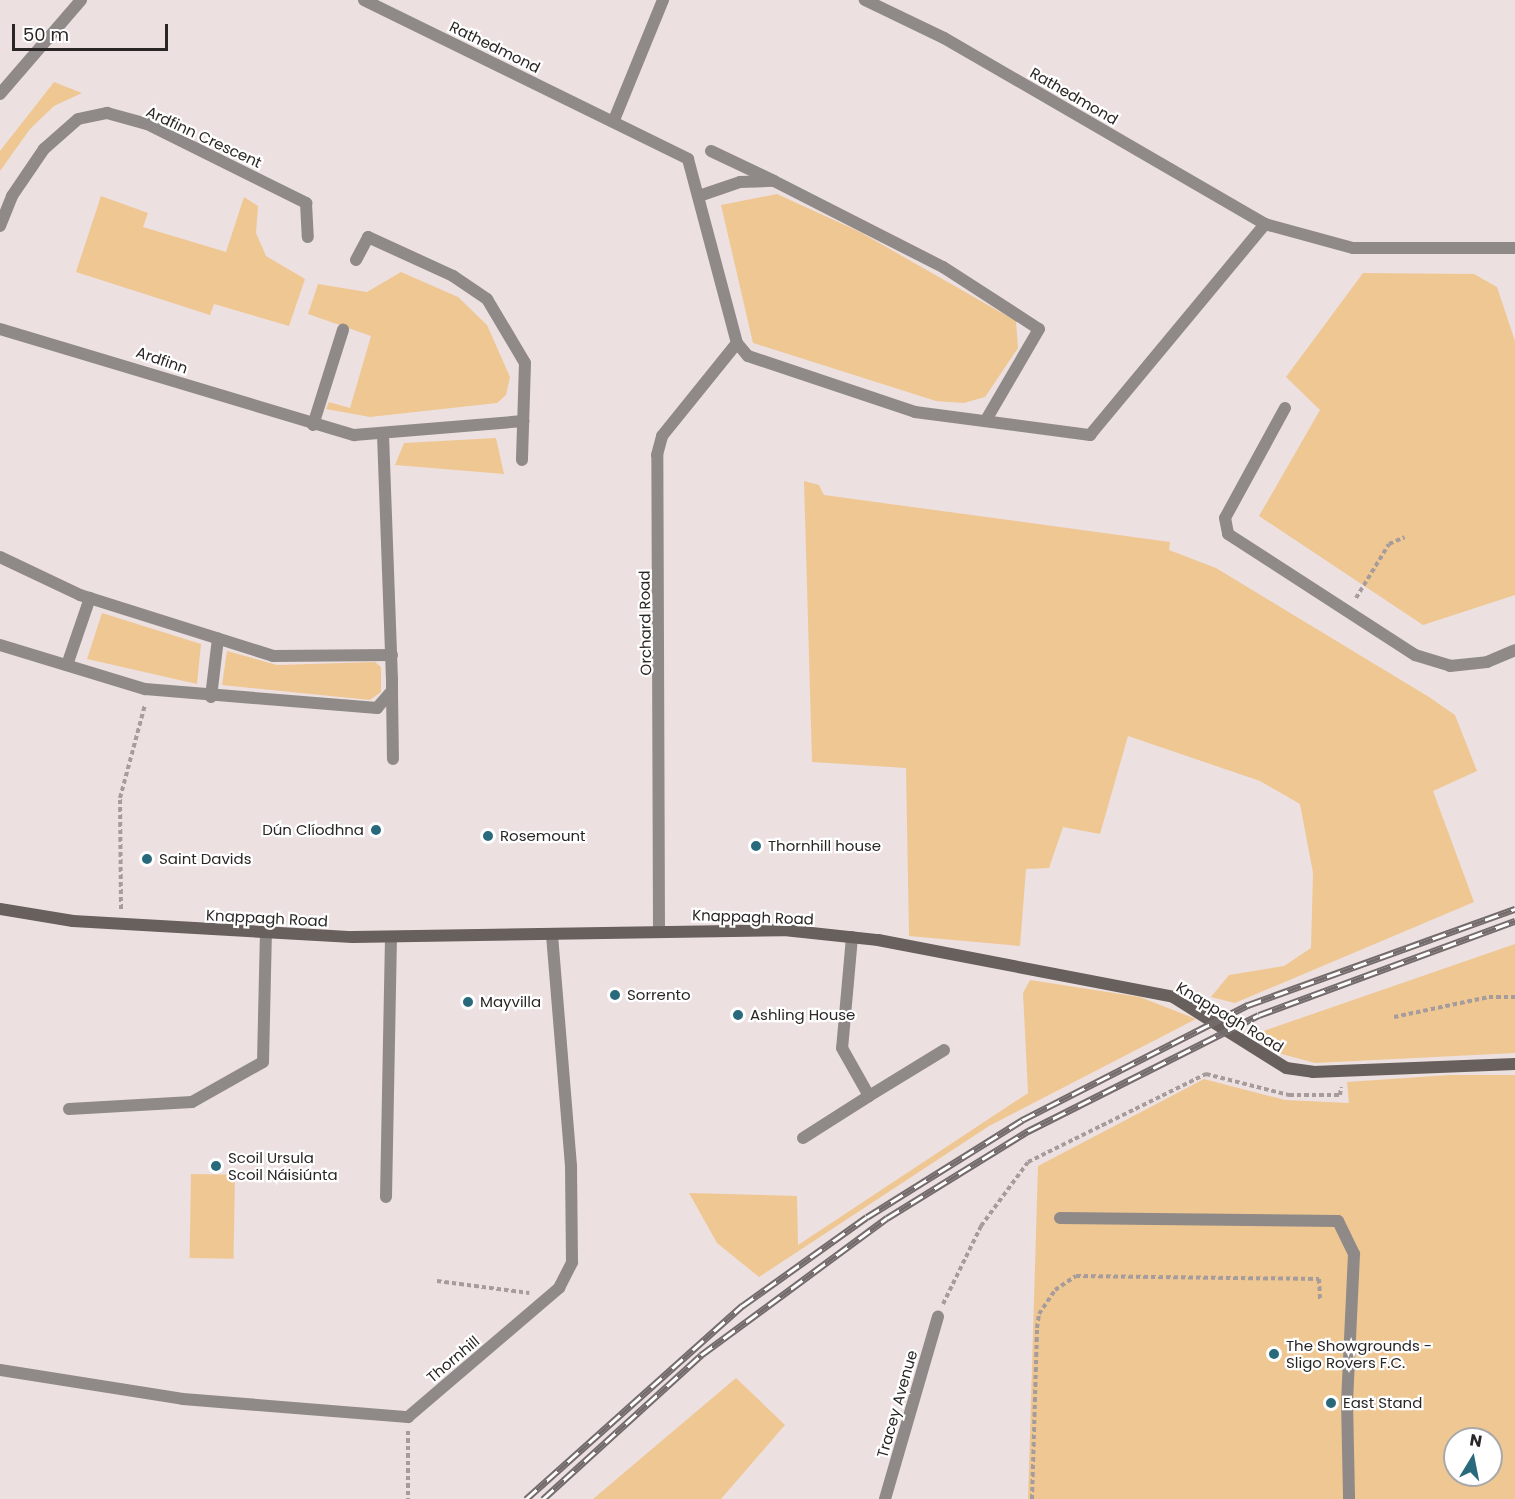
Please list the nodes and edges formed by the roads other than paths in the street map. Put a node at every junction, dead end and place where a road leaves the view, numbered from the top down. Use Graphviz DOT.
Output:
graph roads {
  1 [pos="81,0"];
  2 [pos="364,0"];
  3 [pos="663,0"];
  4 [pos="865,0"];
  5 [pos="0,94"];
  6 [pos="614,120"];
  7 [pos="711,151"];
  8 [pos="774,181"];
  9 [pos="699,196"];
  10 [pos="1265,224"];
  11 [pos="0,225"];
  12 [pos="308,237"];
  13 [pos="1515,248"];
  14 [pos="356,260"];
  15 [pos="0,329"];
  16 [pos="343,330"];
  17 [pos="737,343"];
  18 [pos="1285,408"];
  19 [pos="986,420"];
  20 [pos="523,421"];
  21 [pos="313,425"];
  22 [pos="383,435"];
  23 [pos="522,460"];
  24 [pos="0,557"];
  25 [pos="90,598"];
  26 [pos="218,638"];
  27 [pos="0,645"];
  28 [pos="1515,650"];
  29 [pos="392,655"];
  30 [pos="67,665"];
  31 [pos="392,691"];
  32 [pos="211,697"];
  33 [pos="393,759"];
  34 [pos="0,909"];
  35 [pos="659,930"];
  36 [pos="266,933"];
  37 [pos="552,935"];
  38 [pos="391,937"];
  39 [pos="852,937"];
  40 [pos="944,1050"];
  41 [pos="1515,1064"];
  42 [pos="868,1096"];
  43 [pos="69,1109"];
  44 [pos="803,1138"];
  45 [pos="386,1197"];
  46 [pos="1060,1218"];
  47 [pos="938,1317"];
  48 [pos="0,1370"];
  49 [pos="885,1499"];
  50 [pos="1349,1499"];
  1 -- 5 [label="street"];
  2 -- 6 [label="street, Rathedmond"];
  3 -- 6 [label="street"];
  4 -- 10 [label="street, Rathedmond"];
  6 -- 9 [label="street, Rathedmond"];
  7 -- 8 [label="street"];
  8 -- 9 [label="street"];
  8 -- 19 [label="street"];
  9 -- 17 [label="street, Rathedmond"];
  10 -- 13 [label="street, Rathedmond"];
  10 -- 19 [label="street"];
  11 -- 12 [label="street, Ardfinn Crescent"];
  14 -- 20 [label="street"];
  15 -- 21 [label="street, Ardfinn"];
  16 -- 21 [label="street"];
  17 -- 19 [label="street"];
  17 -- 35 [label="street, Orchard Road"];
  18 -- 28 [label="street"];
  20 -- 22 [label="street, Ardfinn"];
  20 -- 23 [label="street"];
  21 -- 22 [label="street, Ardfinn"];
  22 -- 29 [label="street"];
  24 -- 25 [label="street"];
  25 -- 26 [label="street"];
  25 -- 30 [label="street"];
  26 -- 29 [label="street"];
  26 -- 32 [label="street"];
  27 -- 30 [label="street"];
  29 -- 31 [label="street"];
  30 -- 32 [label="street"];
  31 -- 32 [label="street"];
  31 -- 33 [label="street"];
  34 -- 36 [label="main road, Knappagh Road"];
  35 -- 37 [label="main road, Knappagh Road"];
  35 -- 39 [label="main road, Knappagh Road"];
  36 -- 38 [label="main road, Knappagh Road"];
  36 -- 43 [label="street"];
  37 -- 38 [label="main road, Knappagh Road"];
  37 -- 48 [label="street, Thornhill"];
  38 -- 45 [label="street"];
  39 -- 41 [label="main road, Knappagh Road"];
  39 -- 42 [label="street"];
  40 -- 42 [label="street"];
  42 -- 44 [label="street"];
  46 -- 50 [label="street"];
  47 -- 49 [label="street, Tracey Avenue"];
}
